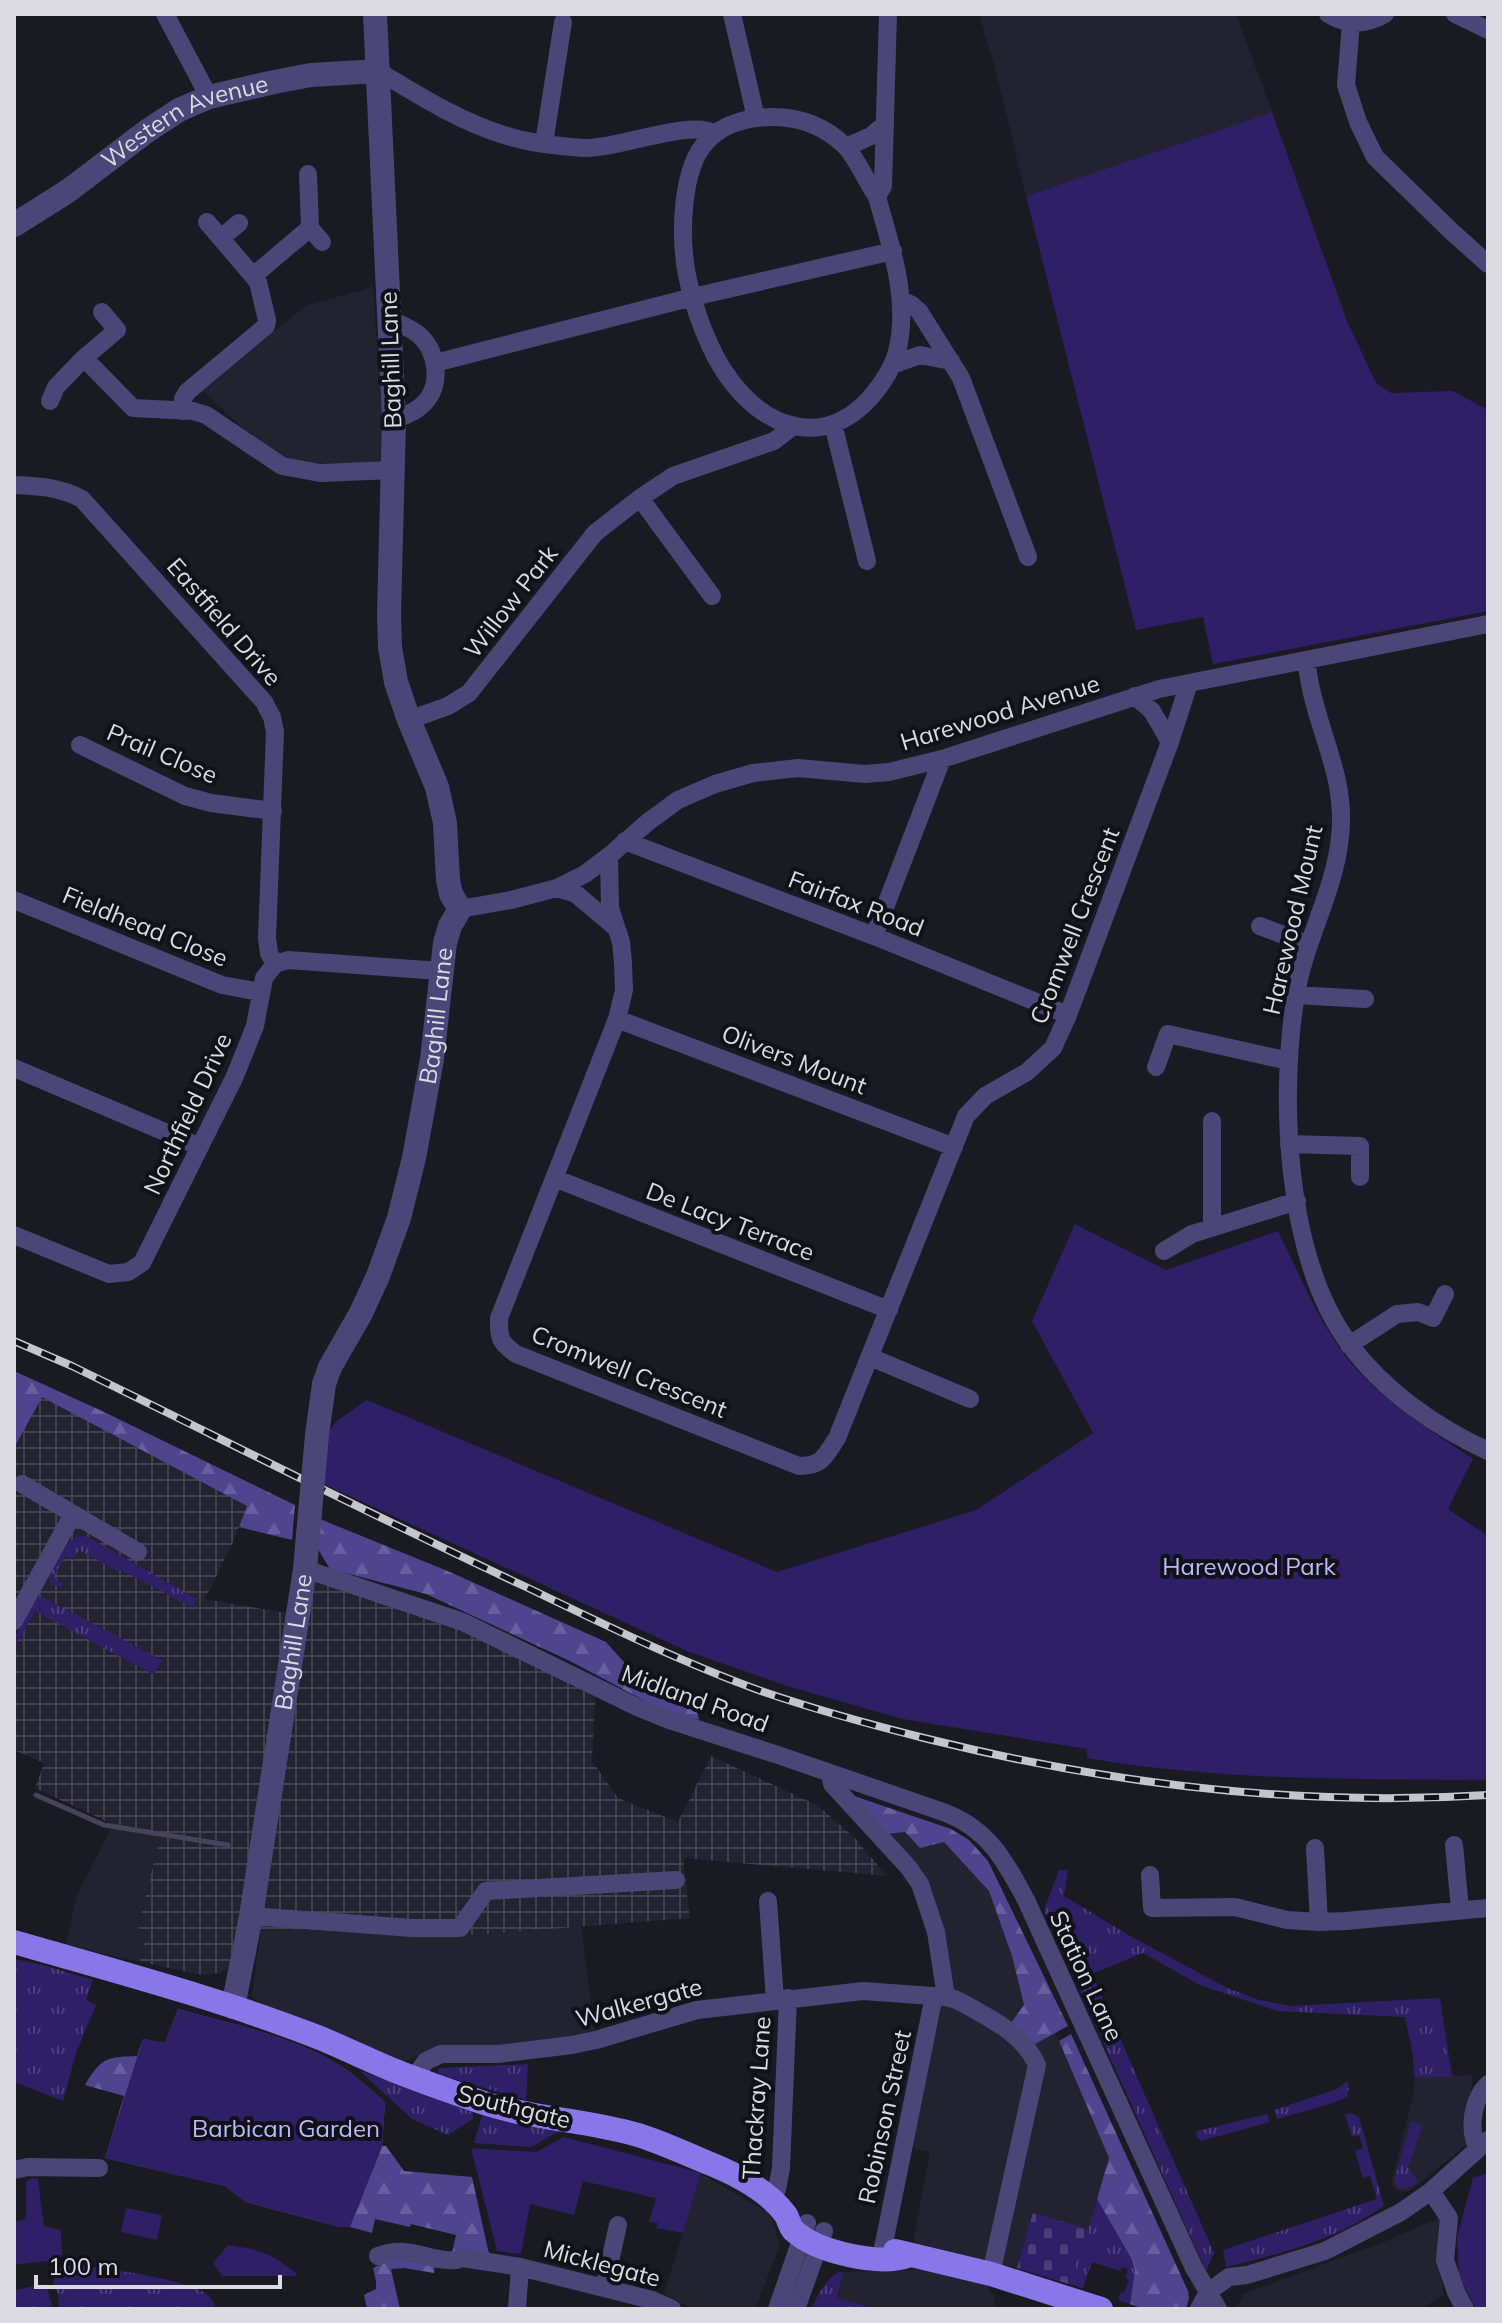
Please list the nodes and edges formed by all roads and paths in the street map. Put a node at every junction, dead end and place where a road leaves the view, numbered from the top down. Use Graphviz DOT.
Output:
graph roads {
  1 [pos="165,14"];
  2 [pos="375,14"];
  3 [pos="732,14"];
  4 [pos="888,14"];
  5 [pos="1328,14"];
  6 [pos="1385,14"];
  7 [pos="1455,14"];
  8 [pos="563,22"];
  9 [pos="1351,23"];
  10 [pos="1488,30"];
  11 [pos="378,71"];
  12 [pos="209,97"];
  13 [pos="756,118"];
  14 [pos="885,124"];
  15 [pos="715,134"];
  16 [pos="544,143"];
  17 [pos="846,147"];
  18 [pos="308,174"];
  19 [pos="877,197"];
  20 [pos="207,222"];
  21 [pos="239,223"];
  22 [pos="14,225"];
  23 [pos="221,238"];
  24 [pos="893,251"];
  25 [pos="1488,264"];
  26 [pos="253,276"];
  27 [pos="693,297"];
  28 [pos="901,300"];
  29 [pos="102,312"];
  30 [pos="391,320"];
  31 [pos="84,358"];
  32 [pos="951,361"];
  33 [pos="435,363"];
  34 [pos="892,365"];
  35 [pos="50,401"];
  36 [pos="182,411"];
  37 [pos="394,420"];
  38 [pos="833,424"];
  39 [pos="792,427"];
  40 [pos="394,470"];
  41 [pos="14,485"];
  42 [pos="640,498"];
  43 [pos="1028,557"];
  44 [pos="867,561"];
  45 [pos="712,596"];
  46 [pos="1488,624"];
  47 [pos="1306,660"];
  48 [pos="1189,683"];
  49 [pos="1135,696"];
  50 [pos="409,720"];
  51 [pos="1170,742"];
  52 [pos="80,745"];
  53 [pos="942,759"];
  54 [pos="273,811"];
  55 [pos="625,841"];
  56 [pos="609,856"];
  57 [pos="557,888"];
  58 [pos="14,900"];
  59 [pos="460,909"];
  60 [pos="614,926"];
  61 [pos="1260,926"];
  62 [pos="874,936"];
  63 [pos="1309,945"];
  64 [pos="275,964"];
  65 [pos="440,971"];
  66 [pos="260,992"];
  67 [pos="1296,995"];
  68 [pos="1365,999"];
  69 [pos="1068,1015"];
  70 [pos="617,1019"];
  71 [pos="1289,1061"];
  72 [pos="1156,1067"];
  73 [pos="14,1068"];
  74 [pos="1212,1121"];
  75 [pos="1289,1144"];
  76 [pos="198,1146"];
  77 [pos="954,1147"];
  78 [pos="1360,1177"];
  79 [pos="554,1178"];
  80 [pos="1297,1201"];
  81 [pos="1212,1227"];
  82 [pos="14,1235"];
  83 [pos="1164,1251"];
  84 [pos="1445,1294"];
  85 [pos="889,1310"];
  86 [pos="1349,1345"];
  87 [pos="870,1357"];
  88 [pos="970,1399"];
  89 [pos="1488,1451"];
  90 [pos="22,1484"];
  91 [pos="73,1514"];
  92 [pos="138,1552"];
  93 [pos="305,1569"];
  94 [pos="14,1621"];
  95 [pos="830,1773"];
  96 [pos="1454,1845"];
  97 [pos="1315,1848"];
  98 [pos="1150,1875"];
  99 [pos="676,1880"];
  100 [pos="768,1901"];
  101 [pos="1488,1908"];
  102 [pos="1460,1909"];
  103 [pos="251,1916"];
  104 [pos="1319,1922"];
  105 [pos="14,1942"];
  106 [pos="940,1996"];
  107 [pos="781,1999"];
  108 [pos="233,2007"];
  109 [pos="414,2078"];
  110 [pos="1488,2084"];
  111 [pos="1483,2145"];
  112 [pos="19,2166"];
  113 [pos="99,2168"];
  114 [pos="1431,2191"];
  115 [pos="618,2225"];
  116 [pos="808,2233"];
  117 [pos="883,2248"];
  118 [pos="378,2256"];
  119 [pos="908,2256"];
  120 [pos="520,2267"];
  121 [pos="991,2274"];
  122 [pos="1247,2275"];
  123 [pos="604,2288"];
  124 [pos="1208,2292"];
  125 [pos="517,2309"];
  126 [pos="672,2309"];
  127 [pos="777,2309"];
  128 [pos="796,2309"];
  129 [pos="1101,2309"];
  130 [pos="1199,2309"];
  131 [pos="1218,2309"];
  132 [pos="1465,2309"];
  1 -- 12 [label="street"];
  2 -- 11 [label="street, Baghill Lane"];
  3 -- 13 [label="street"];
  4 -- 14 [label="street, Willow Park"];
  5 -- 9 [label="street"];
  6 -- 9 [label="street"];
  7 -- 10 [label="street"];
  8 -- 16 [label="street"];
  9 -- 25 [label="street"];
  11 -- 12 [label="street, Western Avenue"];
  11 -- 16 [label="street, Willow Park"];
  11 -- 30 [label="street, Baghill Lane"];
  12 -- 22 [label="street, Western Avenue"];
  13 -- 15 [label="street, Willow Park"];
  13 -- 17 [label="street, Willow Park"];
  14 -- 17 [label="street"];
  14 -- 19 [label="street, Willow Park"];
  15 -- 16 [label="street, Willow Park"];
  15 -- 27 [label="street"];
  17 -- 19 [label="street, Willow Park"];
  18 -- 26 [label="street"];
  19 -- 24 [label="street, Willow Park"];
  20 -- 23 [label="street"];
  21 -- 23 [label="street"];
  23 -- 26 [label="street"];
  24 -- 27 [label="street"];
  24 -- 28 [label="street, Willow Park"];
  26 -- 36 [label="street"];
  27 -- 33 [label="street"];
  27 -- 39 [label="street"];
  28 -- 32 [label="street"];
  28 -- 34 [label="street, Willow Park"];
  29 -- 31 [label="street"];
  30 -- 33 [label="street"];
  30 -- 37 [label="street, Baghill Lane"];
  31 -- 35 [label="street"];
  31 -- 36 [label="street"];
  32 -- 34 [label="street"];
  32 -- 43 [label="street"];
  33 -- 37 [label="street"];
  34 -- 38 [label="street, Willow Park"];
  36 -- 40 [label="street"];
  37 -- 40 [label="street, Baghill Lane"];
  38 -- 39 [label="street, Willow Park"];
  38 -- 44 [label="street"];
  39 -- 42 [label="street, Willow Park"];
  40 -- 50 [label="street, Baghill Lane"];
  41 -- 54 [label="street, Eastfield Drive"];
  42 -- 45 [label="street"];
  42 -- 50 [label="street, Willow Park"];
  46 -- 47 [label="street, Harewood Avenue"];
  47 -- 48 [label="street, Harewood Avenue"];
  47 -- 63 [label="street, Harewood Mount"];
  48 -- 49 [label="street, Harewood Avenue"];
  48 -- 51 [label="street, Cromwell Crescent"];
  49 -- 51 [label="street"];
  49 -- 53 [label="street, Harewood Avenue"];
  50 -- 59 [label="street, Baghill Lane"];
  51 -- 69 [label="street, Cromwell Crescent"];
  52 -- 54 [label="street, Prail Close"];
  53 -- 55 [label="street, Harewood Avenue"];
  53 -- 62 [label="street"];
  54 -- 64 [label="street, Eastfield Drive"];
  55 -- 56 [label="street, Harewood Avenue"];
  55 -- 62 [label="street, Fairfax Road"];
  56 -- 57 [label="street, Harewood Avenue"];
  56 -- 60 [label="street, Cromwell Crescent"];
  57 -- 59 [label="street, Harewood Avenue"];
  57 -- 60 [label="street"];
  58 -- 66 [label="street, Fieldhead Close"];
  59 -- 65 [label="street, Baghill Lane"];
  60 -- 70 [label="street, Cromwell Crescent"];
  61 -- 63 [label="street"];
  62 -- 69 [label="street, Fairfax Road"];
  63 -- 67 [label="street, Harewood Mount"];
  64 -- 65 [label="street"];
  64 -- 66 [label="street, Northfield Drive"];
  65 -- 93 [label="street, Baghill Lane, bridge"];
  66 -- 76 [label="street, Northfield Drive"];
  67 -- 68 [label="street"];
  67 -- 71 [label="street, Harewood Mount"];
  69 -- 77 [label="street, Cromwell Crescent"];
  70 -- 77 [label="street, Olivers Mount"];
  70 -- 79 [label="street, Cromwell Crescent"];
  71 -- 72 [label="street"];
  71 -- 75 [label="street, Harewood Mount"];
  73 -- 76 [label="street"];
  74 -- 81 [label="street"];
  75 -- 78 [label="street"];
  75 -- 80 [label="street, Harewood Mount"];
  76 -- 82 [label="street, Northfield Drive"];
  77 -- 85 [label="street, Cromwell Crescent"];
  79 -- 85 [label="street, De Lacy Terrace"];
  79 -- 87 [label="street, Cromwell Crescent"];
  80 -- 81 [label="street"];
  80 -- 86 [label="street, Harewood Mount"];
  81 -- 83 [label="street"];
  84 -- 86 [label="street"];
  85 -- 87 [label="street, Cromwell Crescent"];
  86 -- 89 [label="street, Harewood Mount"];
  87 -- 88 [label="street"];
  90 -- 91 [label="street"];
  91 -- 92 [label="street"];
  91 -- 94 [label="street"];
  93 -- 95 [label="street, Midland Road"];
  93 -- 103 [label="street, Baghill Lane"];
  95 -- 106 [label="street"];
  95 -- 124 [label="street, Station Lane"];
  96 -- 102 [label="street"];
  97 -- 104 [label="street"];
  98 -- 104 [label="street"];
  99 -- 103 [label="street"];
  100 -- 107 [label="street, Thackray Lane"];
  101 -- 102 [label="street"];
  102 -- 104 [label="street"];
  103 -- 108 [label="street, Baghill Lane"];
  105 -- 108 [label="highway, Southgate"];
  106 -- 107 [label="street, Walkergate"];
  106 -- 117 [label="street, Robinson Street"];
  106 -- 121 [label="street"];
  107 -- 109 [label="street, Walkergate"];
  107 -- 116 [label="street, Thackray Lane"];
  108 -- 109 [label="highway, Southgate"];
  109 -- 116 [label="highway, Southgate"];
  110 -- 111 [label="street"];
  111 -- 114 [label="street"];
  112 -- 113 [label="street"];
  114 -- 122 [label="street"];
  114 -- 132 [label="street"];
  115 -- 123 [label="street"];
  116 -- 117 [label="highway, Southgate"];
  116 -- 119 [label="highway, Southgate"];
  116 -- 127 [label="street"];
  116 -- 128 [label="street"];
  117 -- 119 [label="highway, Southgate"];
  118 -- 120 [label="street, Micklegate"];
  119 -- 121 [label="highway, Southgate"];
  120 -- 123 [label="street, Micklegate"];
  120 -- 125 [label="street"];
  121 -- 129 [label="highway, Southgate"];
  122 -- 124 [label="street"];
  122 -- 131 [label="street"];
  123 -- 126 [label="street, Micklegate"];
  124 -- 130 [label="street"];
  124 -- 131 [label="street, Station Lane"];
}
